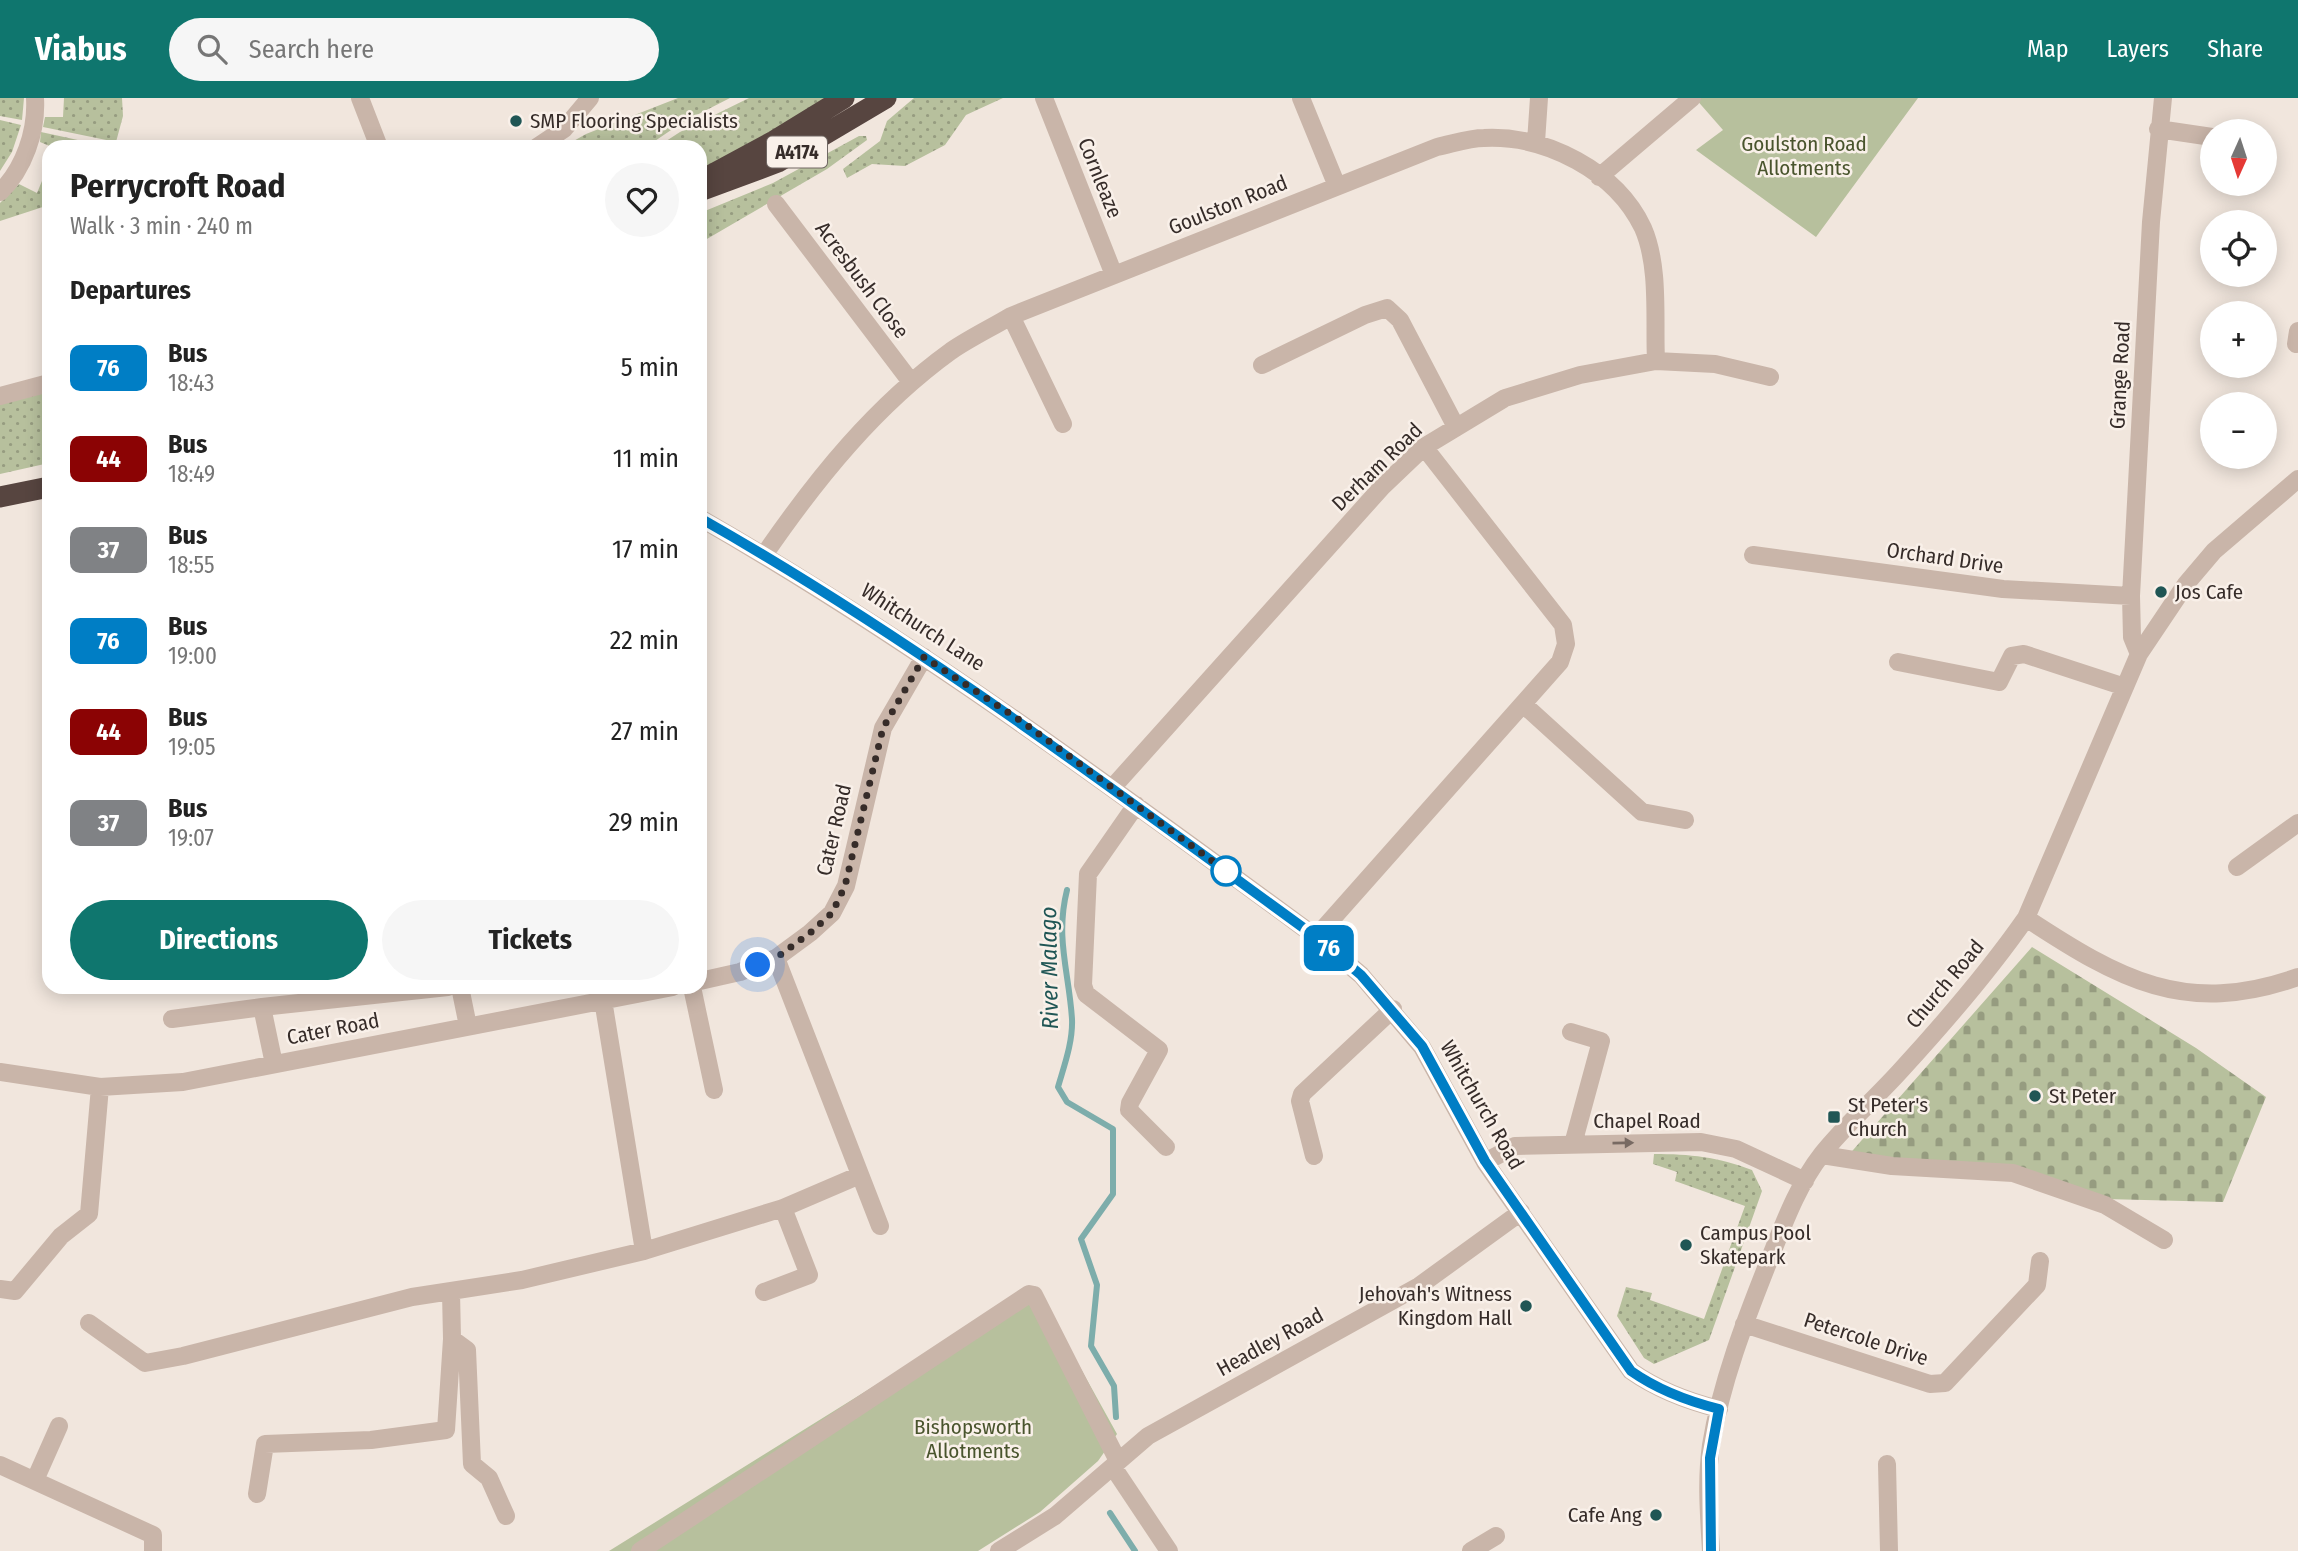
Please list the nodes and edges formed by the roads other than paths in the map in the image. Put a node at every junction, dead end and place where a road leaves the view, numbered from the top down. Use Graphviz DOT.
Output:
graph roads {
  1 [pos="35,98"];
  2 [pos="360,98"];
  3 [pos="590,98"];
  4 [pos="844,98"];
  5 [pos="886,98"];
  6 [pos="1044,98"];
  7 [pos="1301,98"];
  8 [pos="1539,98"];
  9 [pos="1692,98"];
  10 [pos="2163,98"];
  11 [pos="2158,129"];
  12 [pos="2200,135"];
  13 [pos="376,140"];
  14 [pos="548,140"];
  15 [pos="1536,142"];
  16 [pos="707,177"];
  17 [pos="1599,177"];
  18 [pos="1337,186"];
  19 [pos="707,188"];
  20 [pos="0,192"];
  21 [pos="776,204"];
  22 [pos="1114,275"];
  23 [pos="1011,316"];
  24 [pos="1656,361"];
  25 [pos="1262,365"];
  26 [pos="1770,377"];
  27 [pos="911,382"];
  28 [pos="42,385"];
  29 [pos="0,396"];
  30 [pos="1063,424"];
  31 [pos="1456,427"];
  32 [pos="1424,447"];
  33 [pos="2298,479"];
  34 [pos="42,488"];
  35 [pos="0,497"];
  36 [pos="707,522"];
  37 [pos="764,555"];
  38 [pos="1753,555"];
  39 [pos="2131,596"];
  40 [pos="2139,654"];
  41 [pos="924,657"];
  42 [pos="1898,662"];
  43 [pos="2125,687"];
  44 [pos="1523,704"];
  45 [pos="1112,788"];
  46 [pos="1136,805"];
  47 [pos="1685,820"];
  48 [pos="2298,823"];
  49 [pos="2237,867"];
  50 [pos="2026,918"];
  51 [pos="1316,937"];
  52 [pos="776,958"];
  53 [pos="2298,978"];
  54 [pos="707,980"];
  55 [pos="383,994"];
  56 [pos="461,994"];
  57 [pos="635,994"];
  58 [pos="693,994"];
  59 [pos="603,1000"];
  60 [pos="262,1007"];
  61 [pos="1392,1009"];
  62 [pos="172,1018"];
  63 [pos="468,1026"];
  64 [pos="1571,1032"];
  65 [pos="274,1064"];
  66 [pos="0,1072"];
  67 [pos="100,1087"];
  68 [pos="714,1090"];
  69 [pos="1573,1144"];
  70 [pos="1166,1147"];
  71 [pos="1822,1155"];
  72 [pos="1314,1156"];
  73 [pos="1485,1161"];
  74 [pos="860,1175"];
  75 [pos="1805,1181"];
  76 [pos="783,1208"];
  77 [pos="1521,1212"];
  78 [pos="880,1226"];
  79 [pos="2164,1240"];
  80 [pos="644,1251"];
  81 [pos="2040,1261"];
  82 [pos="0,1289"];
  83 [pos="451,1292"];
  84 [pos="764,1292"];
  85 [pos="89,1323"];
  86 [pos="1744,1324"];
  87 [pos="452,1339"];
  88 [pos="1719,1409"];
  89 [pos="58,1426"];
  90 [pos="1115,1464"];
  91 [pos="1887,1464"];
  92 [pos="0,1465"];
  93 [pos="35,1480"];
  94 [pos="257,1494"];
  95 [pos="506,1516"];
  96 [pos="1496,1536"];
  97 [pos="153,1551"];
  98 [pos="640,1551"];
  99 [pos="999,1551"];
  100 [pos="1168,1551"];
  101 [pos="1471,1551"];
  102 [pos="1711,1551"];
  103 [pos="1889,1551"];
  1 -- 20 [label="street"];
  2 -- 13 [label="street"];
  3 -- 14 [label="street"];
  4 -- 16 [label="highway, A4174"];
  5 -- 19 [label="highway, A4174"];
  6 -- 22 [label="street, Cornleaze"];
  7 -- 18 [label="street"];
  8 -- 15 [label="street"];
  9 -- 17 [label="street"];
  10 -- 11 [label="street, Grange Road"];
  11 -- 12 [label="street"];
  11 -- 39 [label="street, Grange Road"];
  15 -- 17 [label="street, Goulston Road"];
  15 -- 18 [label="street, Goulston Road"];
  17 -- 24 [label="street, Goulston Road"];
  18 -- 22 [label="street, Goulston Road"];
  21 -- 27 [label="street, Acresbush Close"];
  22 -- 23 [label="street, Goulston Road"];
  23 -- 27 [label="street, Goulston Road"];
  23 -- 30 [label="street"];
  24 -- 26 [label="street, Derham Road"];
  24 -- 31 [label="street, Derham Road"];
  25 -- 31 [label="street"];
  27 -- 37 [label="street, Goulston Road"];
  28 -- 29 [label="street"];
  31 -- 32 [label="street, Derham Road"];
  32 -- 44 [label="street"];
  32 -- 45 [label="street, Derham Road"];
  33 -- 40 [label="street, Church Road"];
  34 -- 35 [label="highway"];
  36 -- 37 [label="street, Whitchurch Lane"];
  37 -- 41 [label="street, Whitchurch Lane"];
  38 -- 39 [label="street, Orchard Drive"];
  39 -- 40 [label="street, Grange Road"];
  40 -- 43 [label="street, Church Road"];
  41 -- 45 [label="street, Whitchurch Lane"];
  41 -- 52 [label="street, Cater Road"];
  42 -- 43 [label="street"];
  43 -- 50 [label="street, Church Road"];
  44 -- 47 [label="street"];
  44 -- 51 [label="street"];
  45 -- 46 [label="street, Whitchurch Road"];
  46 -- 51 [label="street, Whitchurch Road"];
  46 -- 70 [label="street"];
  48 -- 49 [label="street"];
  50 -- 53 [label="street"];
  50 -- 71 [label="street, Church Road"];
  51 -- 61 [label="street, Whitchurch Road"];
  52 -- 54 [label="street, Cater Road"];
  52 -- 74 [label="street"];
  55 -- 60 [label="street"];
  56 -- 63 [label="street"];
  57 -- 59 [label="street, Cater Road"];
  58 -- 68 [label="street"];
  59 -- 63 [label="street, Cater Road"];
  59 -- 80 [label="street"];
  60 -- 62 [label="street"];
  60 -- 65 [label="street"];
  61 -- 72 [label="street"];
  61 -- 73 [label="street, Whitchurch Road"];
  63 -- 65 [label="street, Cater Road"];
  64 -- 69 [label="street"];
  65 -- 67 [label="street, Cater Road"];
  66 -- 67 [label="street, Cater Road"];
  67 -- 82 [label="street"];
  69 -- 73 [label="street, Chapel Road"];
  69 -- 75 [label="street, Chapel Road, one-way"];
  71 -- 75 [label="street, Church Road"];
  71 -- 79 [label="street"];
  73 -- 77 [label="street, Whitchurch Road"];
  74 -- 76 [label="street"];
  74 -- 78 [label="street"];
  75 -- 86 [label="street, Church Road"];
  76 -- 80 [label="street"];
  76 -- 84 [label="street"];
  77 -- 88 [label="street, Whitchurch Road"];
  77 -- 90 [label="street, Headley Road"];
  80 -- 83 [label="street"];
  81 -- 86 [label="street, Petercole Drive"];
  83 -- 85 [label="street"];
  83 -- 87 [label="street"];
  86 -- 88 [label="street, Church Road"];
  87 -- 94 [label="street"];
  87 -- 95 [label="street"];
  88 -- 102 [label="street, Church Road"];
  89 -- 93 [label="street"];
  90 -- 98 [label="street"];
  90 -- 99 [label="street, Headley Road"];
  90 -- 100 [label="street"];
  91 -- 103 [label="street"];
  92 -- 93 [label="street"];
  93 -- 97 [label="street"];
  96 -- 101 [label="street"];
}
